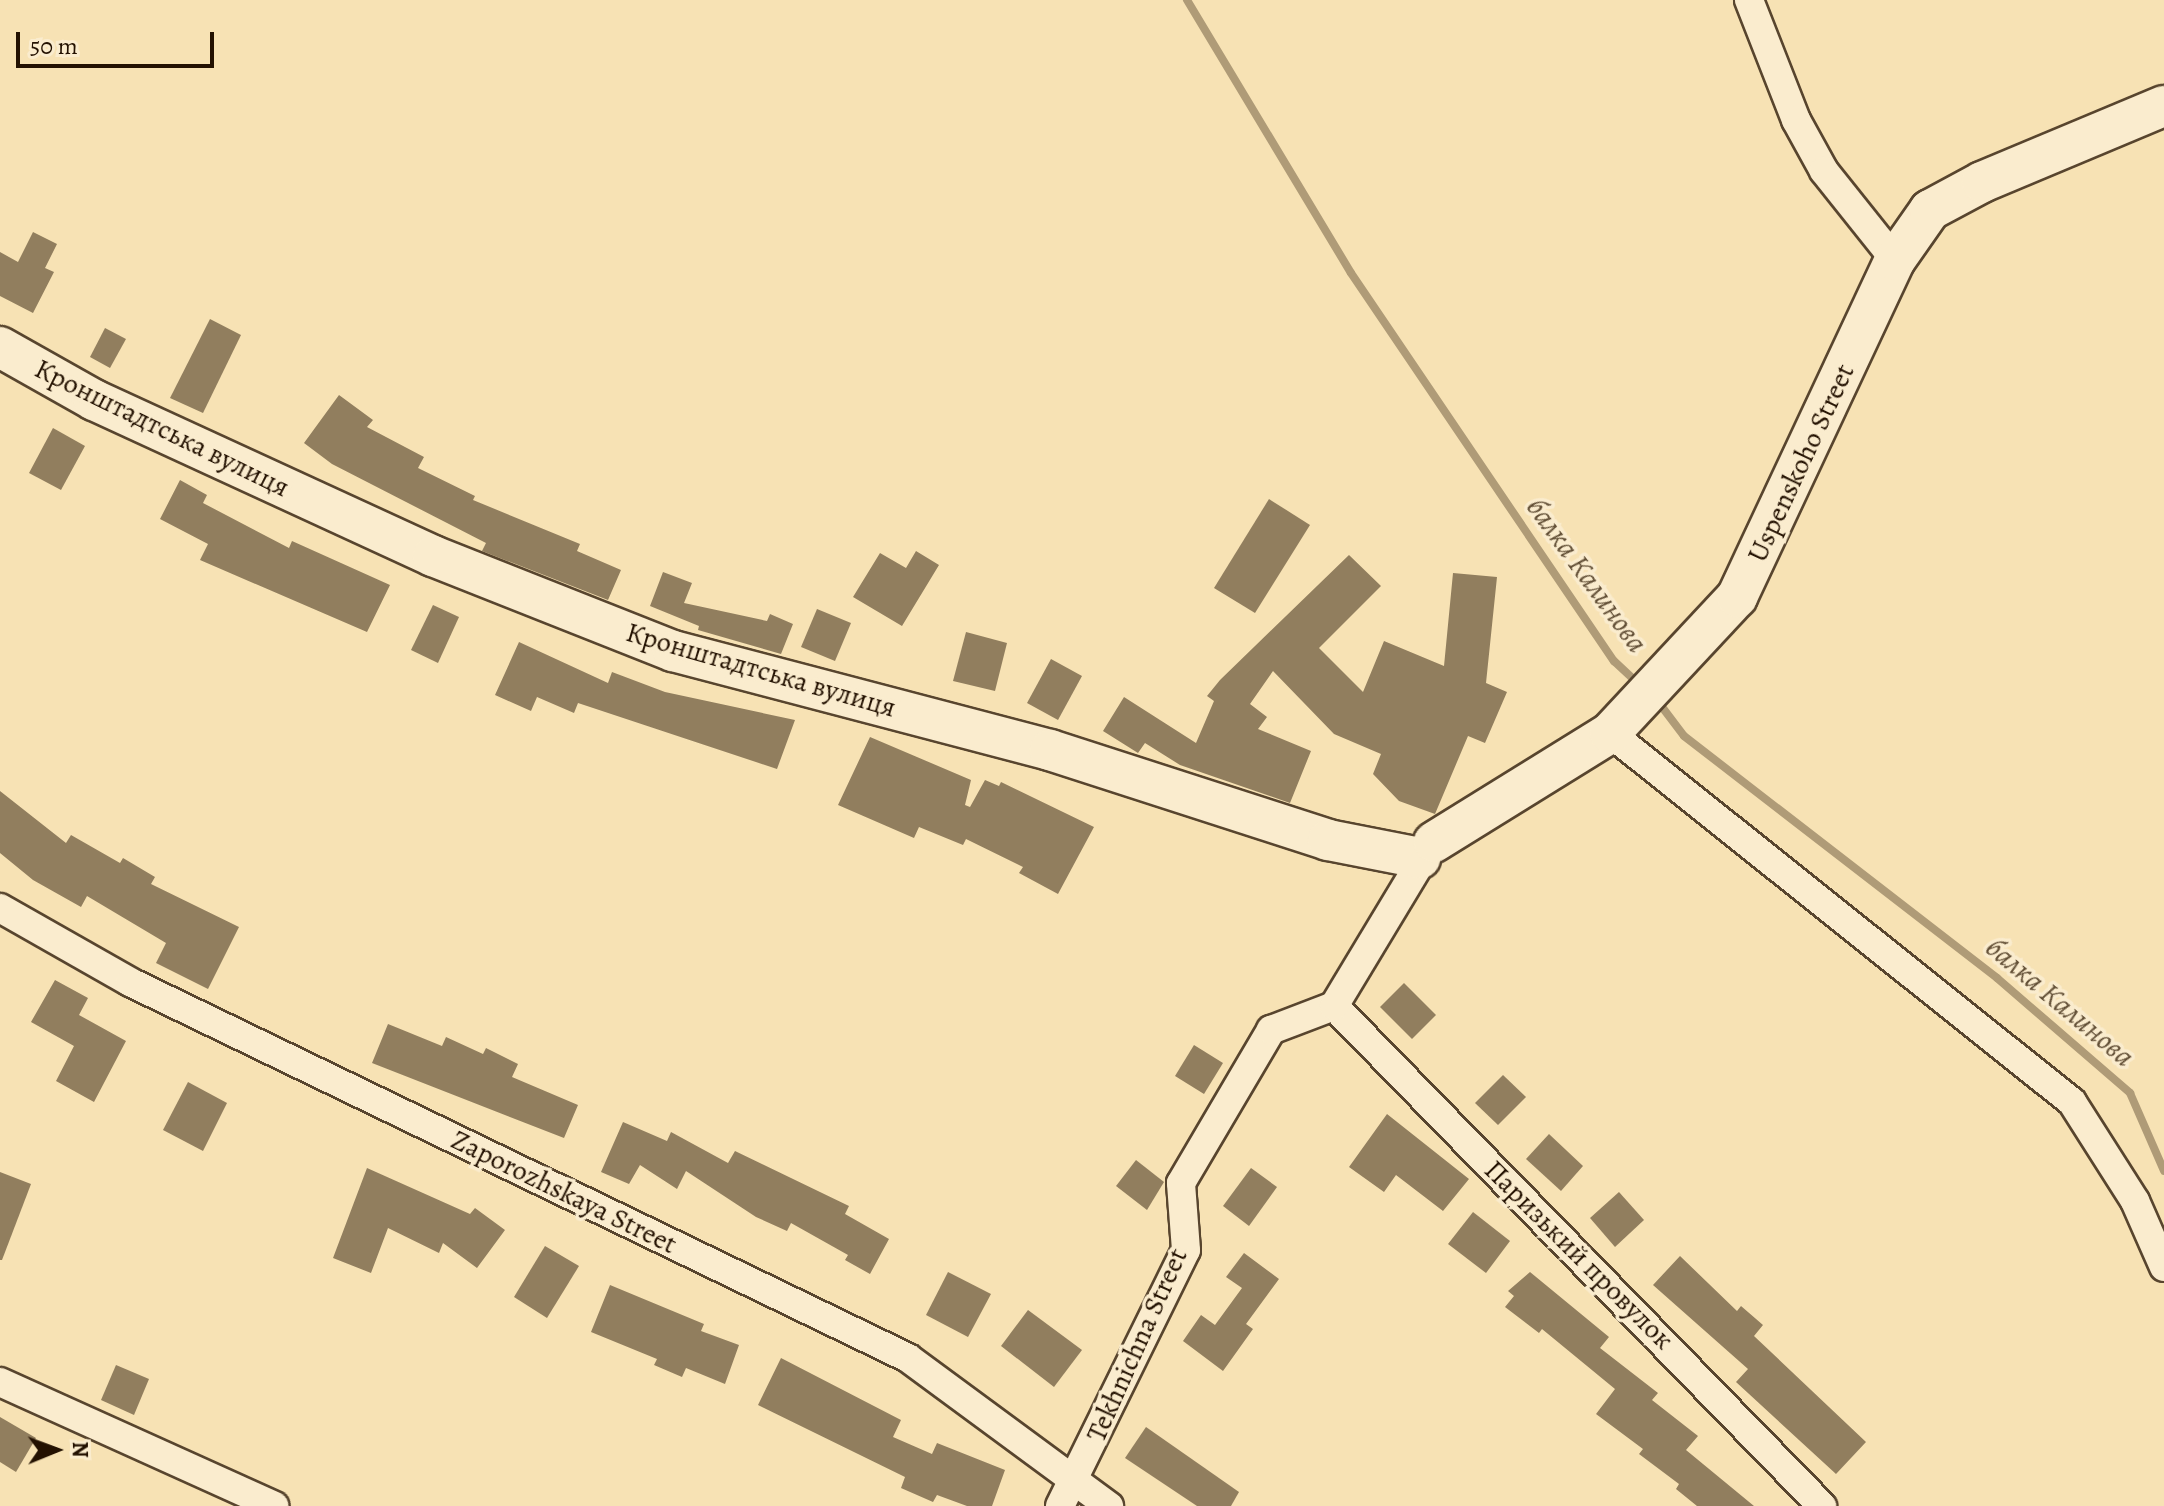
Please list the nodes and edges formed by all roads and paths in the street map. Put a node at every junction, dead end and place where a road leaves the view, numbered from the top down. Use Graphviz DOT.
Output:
graph roads {
  1 [pos="1749,0"];
  2 [pos="2164,106"];
  3 [pos="1895,260"];
  4 [pos="0,347"];
  5 [pos="1610,733"];
  6 [pos="1427,850"];
  7 [pos="0,908"];
  8 [pos="1334,1006"];
  9 [pos="2164,1267"];
  10 [pos="0,1382"];
  11 [pos="1077,1478"];
  12 [pos="274,1506"];
  13 [pos="1060,1506"];
  14 [pos="1109,1506"];
  15 [pos="1822,1506"];
  1 -- 3 [label="street"];
  2 -- 3 [label="street, Uspenskoho Street"];
  3 -- 5 [label="street, Uspenskoho Street"];
  4 -- 6 [label="street, Кронштадтська вулиця"];
  5 -- 6 [label="street, Uspenskoho Street"];
  5 -- 9 [label="street"];
  6 -- 8 [label="street"];
  7 -- 11 [label="street, Zaporozhskaya Street"];
  8 -- 11 [label="street, Tekhnichna Street"];
  8 -- 15 [label="street, Паризький провулок"];
  10 -- 12 [label="street"];
  11 -- 13 [label="street, Tekhnichna Street"];
  11 -- 14 [label="street, Zaporozhskaya Street"];
}
